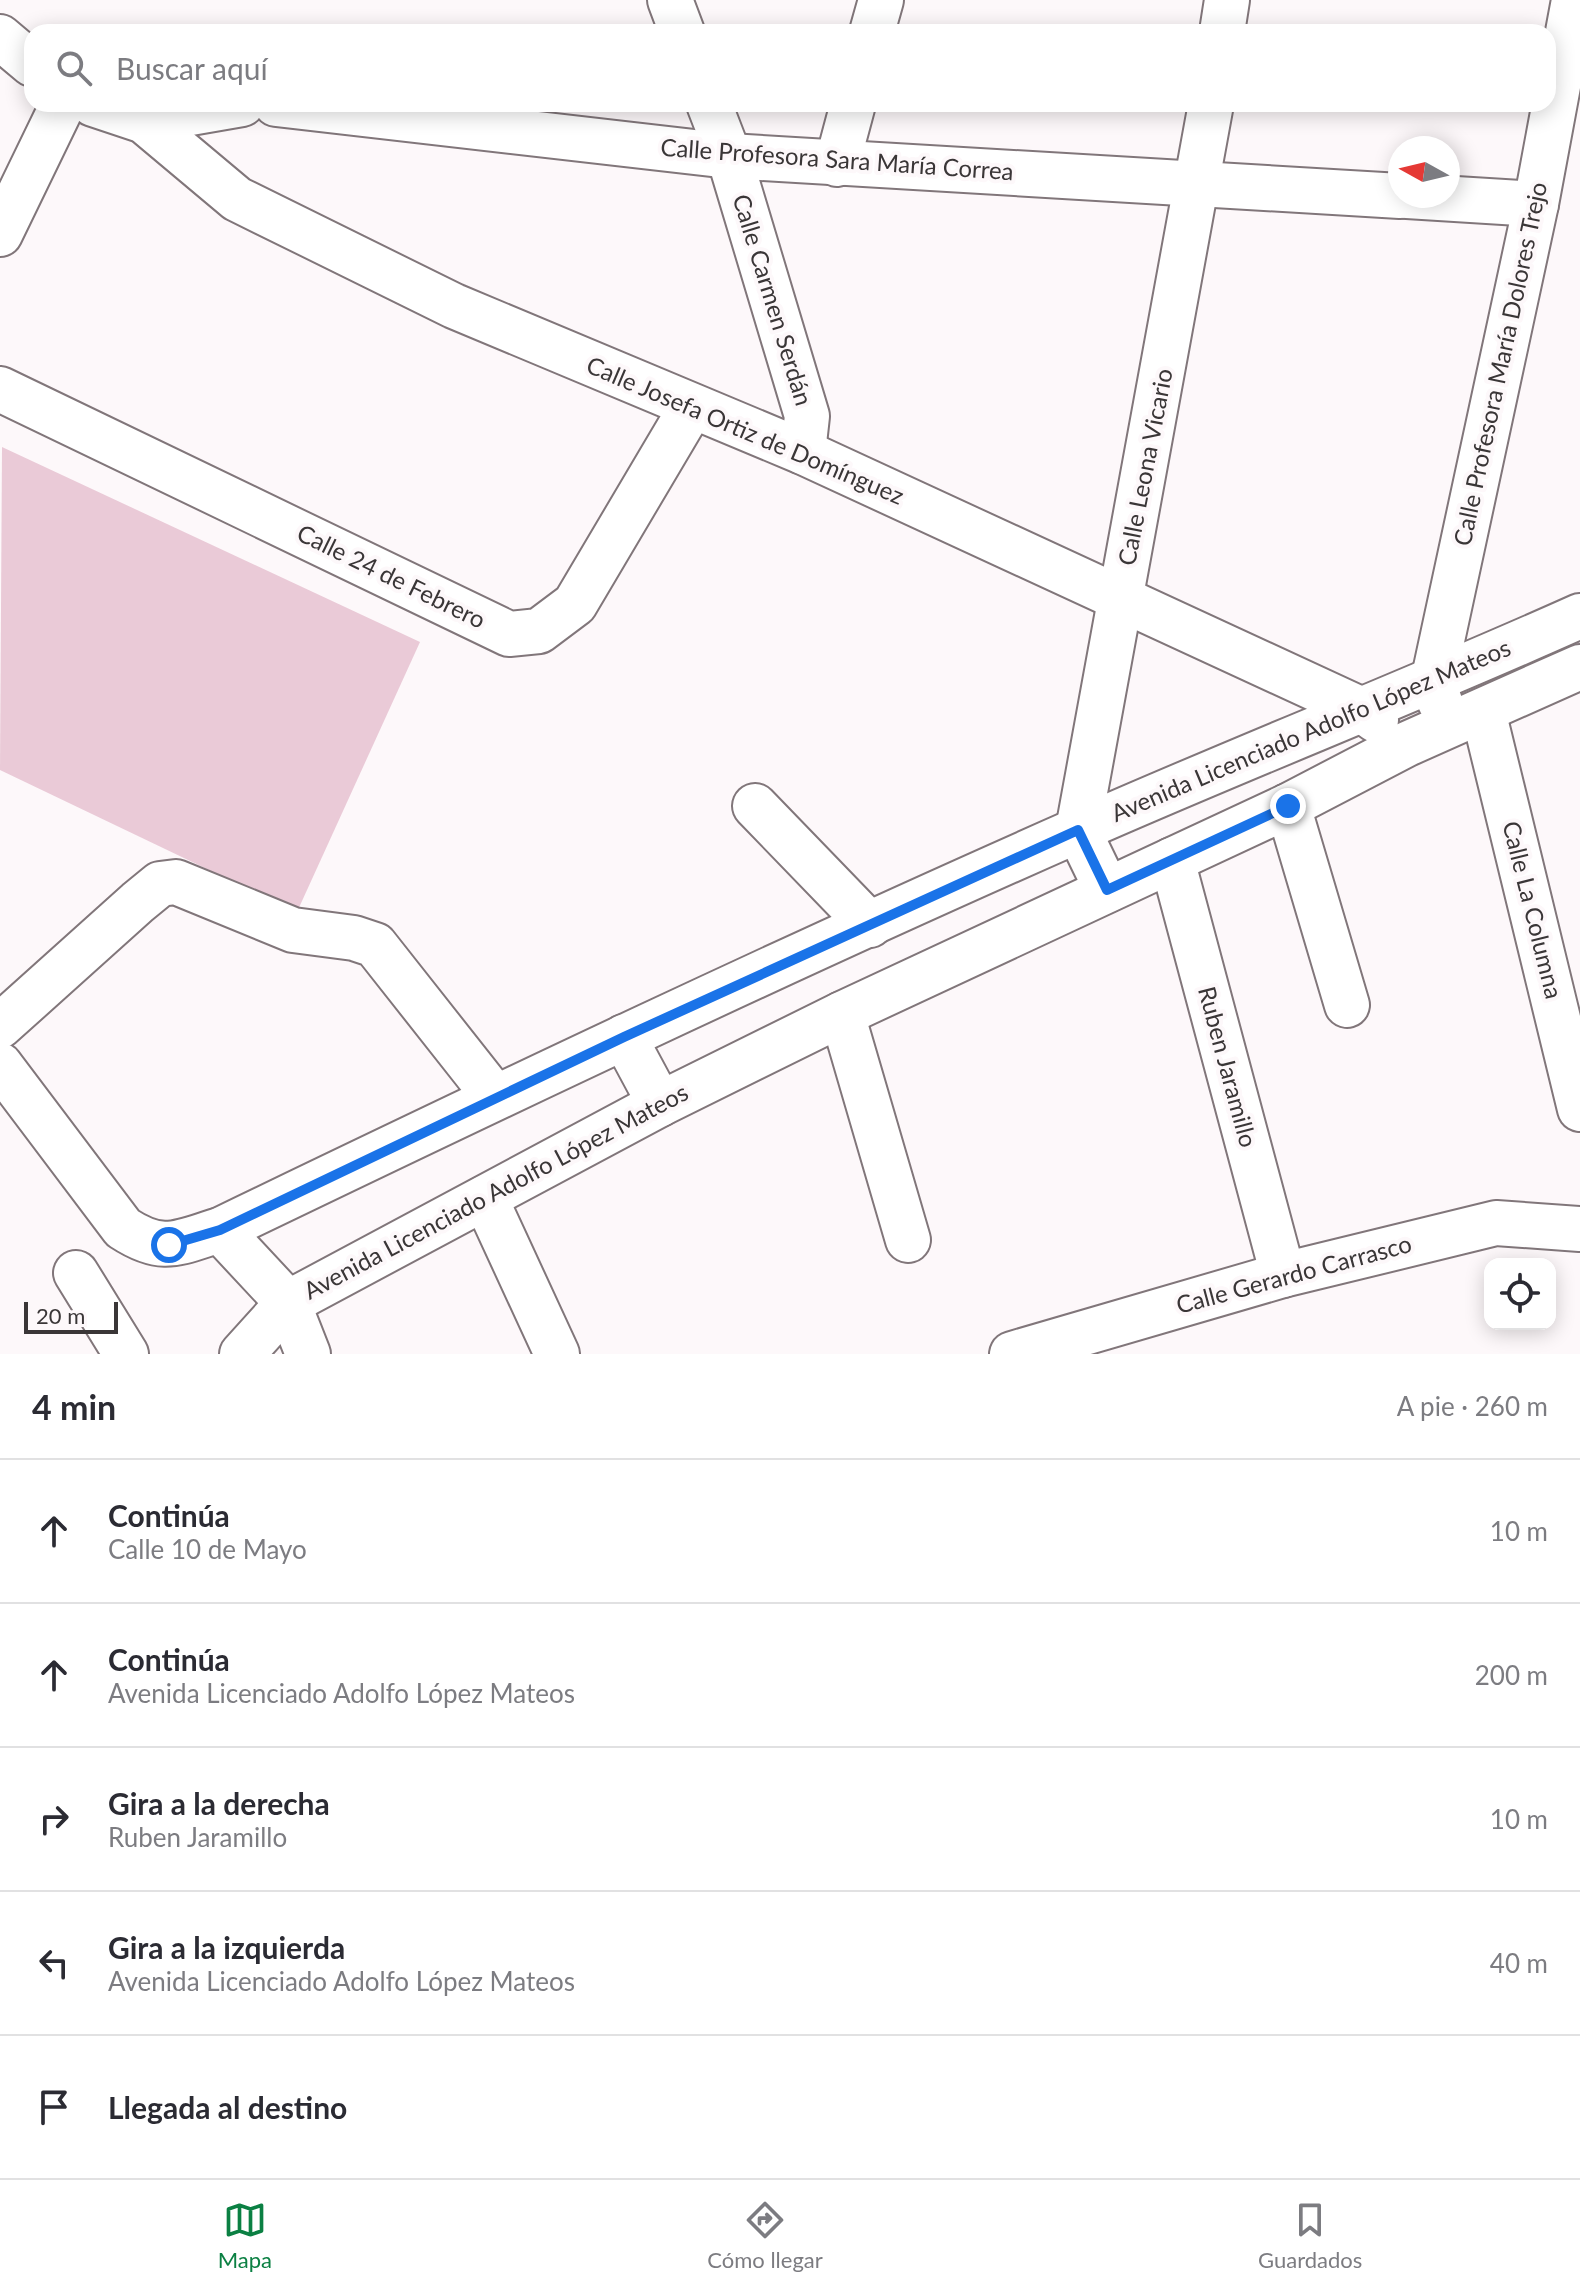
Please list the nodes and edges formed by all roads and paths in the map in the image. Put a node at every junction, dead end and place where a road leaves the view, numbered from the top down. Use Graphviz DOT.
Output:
graph roads {
  1 [pos="670,0"];
  2 [pos="881,0"];
  3 [pos="1227,0"];
  4 [pos="1574,0"];
  5 [pos="679,24"];
  6 [pos="874,24"];
  7 [pos="1223,24"];
  8 [pos="0,37"];
  9 [pos="1573,50"];
  10 [pos="24,57"];
  11 [pos="59,112"];
  12 [pos="117,112"];
  13 [pos="196,112"];
  14 [pos="346,112"];
  15 [pos="712,112"];
  16 [pos="851,112"];
  17 [pos="1210,112"];
  18 [pos="144,121"];
  19 [pos="729,156"];
  20 [pos="837,164"];
  21 [pos="1199,183"];
  22 [pos="1388,195"];
  23 [pos="1460,199"];
  24 [pos="1536,204"];
  25 [pos="0,234"];
  26 [pos="0,389"];
  27 [pos="691,408"];
  28 [pos="803,452"];
  29 [pos="1121,597"];
  30 [pos="1580,616"];
  31 [pos="1580,667"];
  32 [pos="1433,682"];
  33 [pos="1362,710"];
  34 [pos="1465,718"];
  35 [pos="1407,744"];
  36 [pos="755,806"];
  37 [pos="1288,806"];
  38 [pos="1078,830"];
  39 [pos="1172,860"];
  40 [pos="1107,890"];
  41 [pos="870,925"];
  42 [pos="1347,1005"];
  43 [pos="842,1014"];
  44 [pos="0,1026"];
  45 [pos="1572,1035"];
  46 [pos="624,1037"];
  47 [pos="0,1065"];
  48 [pos="495,1097"];
  49 [pos="660,1104"];
  50 [pos="1580,1109"];
  51 [pos="485,1198"];
  52 [pos="1580,1229"];
  53 [pos="220,1230"];
  54 [pos="908,1240"];
  55 [pos="76,1273"];
  56 [pos="1283,1275"];
  57 [pos="288,1303"];
  58 [pos="126,1354"];
  59 [pos="242,1354"];
  60 [pos="308,1354"];
  61 [pos="557,1354"];
  62 [pos="1012,1354"];
  1 -- 5 [label="street"];
  2 -- 6 [label="street"];
  3 -- 7 [label="street"];
  4 -- 9 [label="street, Calle Profesora María Dolores Trejo"];
  8 -- 10 [label="street"];
  9 -- 24 [label="street, Calle Profesora María Dolores Trejo"];
  11 -- 25 [label="street"];
  12 -- 18 [label="street, Calle Josefa Ortiz de Domínguez"];
  13 -- 18 [label="street"];
  14 -- 19 [label="street, Calle Profesora Sara María Correa"];
  15 -- 19 [label="street, Calle Carmen Serdán"];
  16 -- 20 [label="street"];
  17 -- 21 [label="street, Calle Leona Vicario"];
  18 -- 27 [label="street, Calle Josefa Ortiz de Domínguez"];
  19 -- 20 [label="street, Calle Profesora Sara María Correa"];
  19 -- 28 [label="street, Calle Carmen Serdán"];
  20 -- 21 [label="street, Calle Profesora Sara María Correa"];
  21 -- 22 [label="street, Calle Profesora Sara María Correa"];
  21 -- 29 [label="street, Calle Leona Vicario"];
  23 -- 24 [label="street"];
  24 -- 32 [label="street, Calle Profesora María Dolores Trejo"];
  26 -- 27 [label="street, Calle 24 de Febrero"];
  27 -- 28 [label="street, Calle Josefa Ortiz de Domínguez"];
  28 -- 29 [label="street, Calle Josefa Ortiz de Domínguez"];
  29 -- 33 [label="street, Calle Josefa Ortiz de Domínguez"];
  29 -- 38 [label="street, Calle Leona Vicario"];
  30 -- 32 [label="street, Avenida Licenciado Adolfo López Mateos"];
  31 -- 34 [label="street, Avenida Licenciado Adolfo López Mateos"];
  32 -- 33 [label="street, Avenida Licenciado Adolfo López Mateos"];
  32 -- 34 [label="street"];
  33 -- 35 [label="street, Calle Josefa Ortiz de Domínguez"];
  33 -- 38 [label="street, Avenida Licenciado Adolfo López Mateos"];
  34 -- 35 [label="street, Avenida Licenciado Adolfo López Mateos"];
  34 -- 45 [label="street, Calle La Columna"];
  35 -- 37 [label="street, Avenida Licenciado Adolfo López Mateos"];
  36 -- 41 [label="street"];
  37 -- 39 [label="street, Avenida Licenciado Adolfo López Mateos"];
  37 -- 42 [label="street"];
  38 -- 40 [label="street"];
  38 -- 41 [label="street, Avenida Licenciado Adolfo López Mateos"];
  39 -- 40 [label="street, Avenida Licenciado Adolfo López Mateos"];
  39 -- 56 [label="street, Ruben Jaramillo"];
  40 -- 43 [label="street, Avenida Licenciado Adolfo López Mateos"];
  41 -- 46 [label="street, Avenida Licenciado Adolfo López Mateos"];
  43 -- 49 [label="street, Avenida Licenciado Adolfo López Mateos"];
  43 -- 54 [label="street"];
  44 -- 48 [label="street"];
  45 -- 50 [label="street, Calle La Columna"];
  46 -- 48 [label="street, Avenida Licenciado Adolfo López Mateos"];
  46 -- 49 [label="street"];
  47 -- 53 [label="street"];
  48 -- 53 [label="street, Avenida Licenciado Adolfo López Mateos"];
  49 -- 51 [label="street, Avenida Licenciado Adolfo López Mateos"];
  51 -- 57 [label="street, Avenida Licenciado Adolfo López Mateos"];
  51 -- 61 [label="street"];
  52 -- 56 [label="street, Calle Gerardo Carrasco"];
  53 -- 57 [label="street, Avenida Licenciado Adolfo López Mateos"];
  55 -- 58 [label="street"];
  56 -- 62 [label="street, Calle Gerardo Carrasco"];
  57 -- 59 [label="street"];
  57 -- 60 [label="street"];
}
